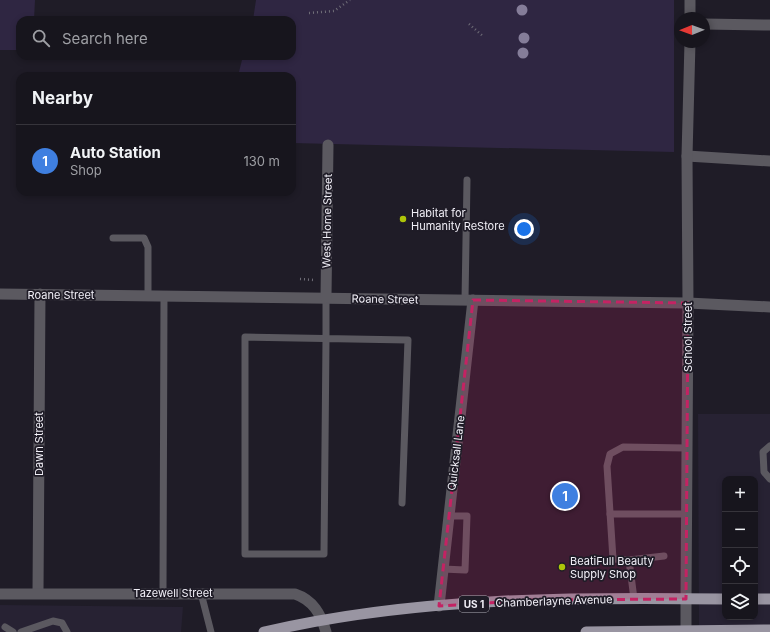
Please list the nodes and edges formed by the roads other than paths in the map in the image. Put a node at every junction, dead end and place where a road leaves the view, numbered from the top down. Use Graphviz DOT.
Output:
graph roads {
  1 [pos="690,0"];
  2 [pos="690,12"];
  3 [pos="710,24"];
  4 [pos="770,25"];
  5 [pos="690,48"];
  6 [pos="328,145"];
  7 [pos="687,156"];
  8 [pos="770,161"];
  9 [pos="467,180"];
  10 [pos="113,238"];
  11 [pos="0,294"];
  12 [pos="40,294"];
  13 [pos="148,295"];
  14 [pos="164,296"];
  15 [pos="326,297"];
  16 [pos="469,300"];
  17 [pos="688,303"];
  18 [pos="770,307"];
  19 [pos="326,339"];
  20 [pos="770,446"];
  21 [pos="687,448"];
  22 [pos="770,479"];
  23 [pos="402,503"];
  24 [pos="610,514"];
  25 [pos="686,514"];
  26 [pos="449,516"];
  27 [pos="664,556"];
  28 [pos="629,560"];
  29 [pos="443,569"];
  30 [pos="38,593"];
  31 [pos="163,593"];
  32 [pos="201,593"];
  33 [pos="0,594"];
  34 [pos="634,599"];
  35 [pos="686,599"];
  36 [pos="722,599"];
  37 [pos="758,599"];
  38 [pos="770,599"];
  39 [pos="439,606"];
  40 [pos="323,621"];
  41 [pos="5,627"];
  42 [pos="770,630"];
  43 [pos="13,632"];
  44 [pos="21,632"];
  45 [pos="67,632"];
  46 [pos="211,632"];
  47 [pos="264,632"];
  48 [pos="326,632"];
  49 [pos="586,632"];
  50 [pos="686,632"];
  1 -- 2 [label="street"];
  3 -- 4 [label="street"];
  5 -- 7 [label="street, School Street"];
  6 -- 15 [label="street, West Home Street"];
  7 -- 8 [label="street"];
  7 -- 17 [label="street, School Street"];
  9 -- 16 [label="lane"];
  10 -- 13 [label="lane"];
  11 -- 12 [label="street, Roane Street"];
  12 -- 13 [label="street, Roane Street"];
  12 -- 30 [label="street, Dawn Street"];
  13 -- 14 [label="street, Roane Street"];
  14 -- 15 [label="street, Roane Street"];
  14 -- 31 [label="lane"];
  15 -- 16 [label="street, Roane Street"];
  15 -- 19 [label="lane"];
  16 -- 17 [label="street, Roane Street"];
  16 -- 26 [label="street, Quicksall Lane"];
  17 -- 18 [label="street, Roane Street"];
  17 -- 21 [label="street, School Street"];
  19 -- 19 [label="lane"];
  19 -- 23 [label="lane"];
  20 -- 22 [label="lane"];
  21 -- 24 [label="lane"];
  21 -- 25 [label="street, School Street"];
  24 -- 25 [label="lane"];
  24 -- 28 [label="lane"];
  25 -- 35 [label="street, School Street"];
  26 -- 29 [label="street, Quicksall Lane"];
  26 -- 29 [label="lane"];
  27 -- 28 [label="lane"];
  28 -- 34 [label="lane"];
  29 -- 39 [label="street, Quicksall Lane"];
  30 -- 31 [label="street, Tazewell Street"];
  30 -- 33 [label="street, Tazewell Street"];
  31 -- 32 [label="street, Tazewell Street"];
  32 -- 40 [label="street, Tazewell Street"];
  32 -- 46 [label="lane"];
  34 -- 35 [label="main road, Chamberlayne Avenue / US 1"];
  34 -- 39 [label="main road, Chamberlayne Avenue / US 1"];
  35 -- 36 [label="main road, Chamberlayne Avenue / US 1"];
  35 -- 50 [label="street, School Street"];
  37 -- 38 [label="main road"];
  39 -- 40 [label="main road, Chamberlayne Avenue / US 1"];
  40 -- 47 [label="main road, Chamberlayne Avenue / US 1"];
  40 -- 48 [label="street, Tazewell Street"];
  41 -- 43 [label="lane"];
  42 -- 50 [label="main road"];
  44 -- 45 [label="lane"];
  49 -- 50 [label="main road"];
}
